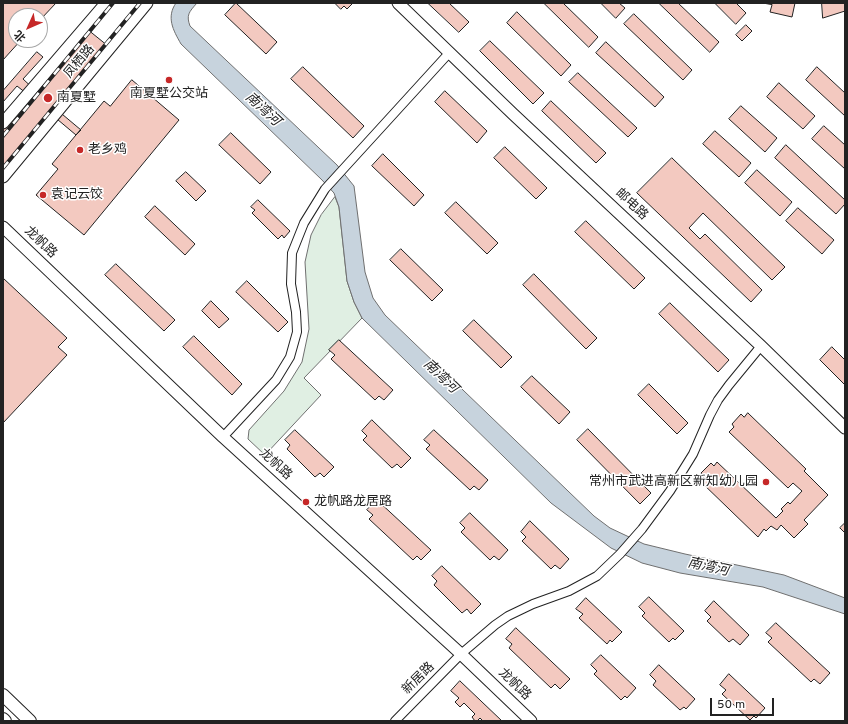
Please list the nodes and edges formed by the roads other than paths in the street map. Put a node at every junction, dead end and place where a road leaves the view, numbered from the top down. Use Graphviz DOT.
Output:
graph roads {
  1 [pos="106,3"];
  2 [pos="147,3"];
  3 [pos="398,3"];
  4 [pos="450,52"];
  5 [pos="3,123"];
  6 [pos="3,177"];
  7 [pos="3,228"];
  8 [pos="761,346"];
  9 [pos="845,428"];
  10 [pos="223,438"];
  11 [pos="461,654"];
  12 [pos="3,695"];
  13 [pos="3,719"];
  14 [pos="5,721"];
  15 [pos="30,721"];
  16 [pos="395,721"];
  17 [pos="531,721"];
  1 -- 5 [label="street, 凤栖路"];
  2 -- 6 [label="street, 凤栖路"];
  3 -- 4 [label="street, 邮电路"];
  4 -- 8 [label="street, 邮电路"];
  4 -- 10 [label="street"];
  7 -- 10 [label="street, 龙帆路"];
  8 -- 9 [label="street, 邮电路"];
  8 -- 11 [label="street, 新居路"];
  10 -- 11 [label="street, 龙帆路"];
  11 -- 16 [label="street, 新居路"];
  11 -- 17 [label="street, 龙帆路"];
  12 -- 15 [label="main road"];
  13 -- 14 [label="main road"];
}
